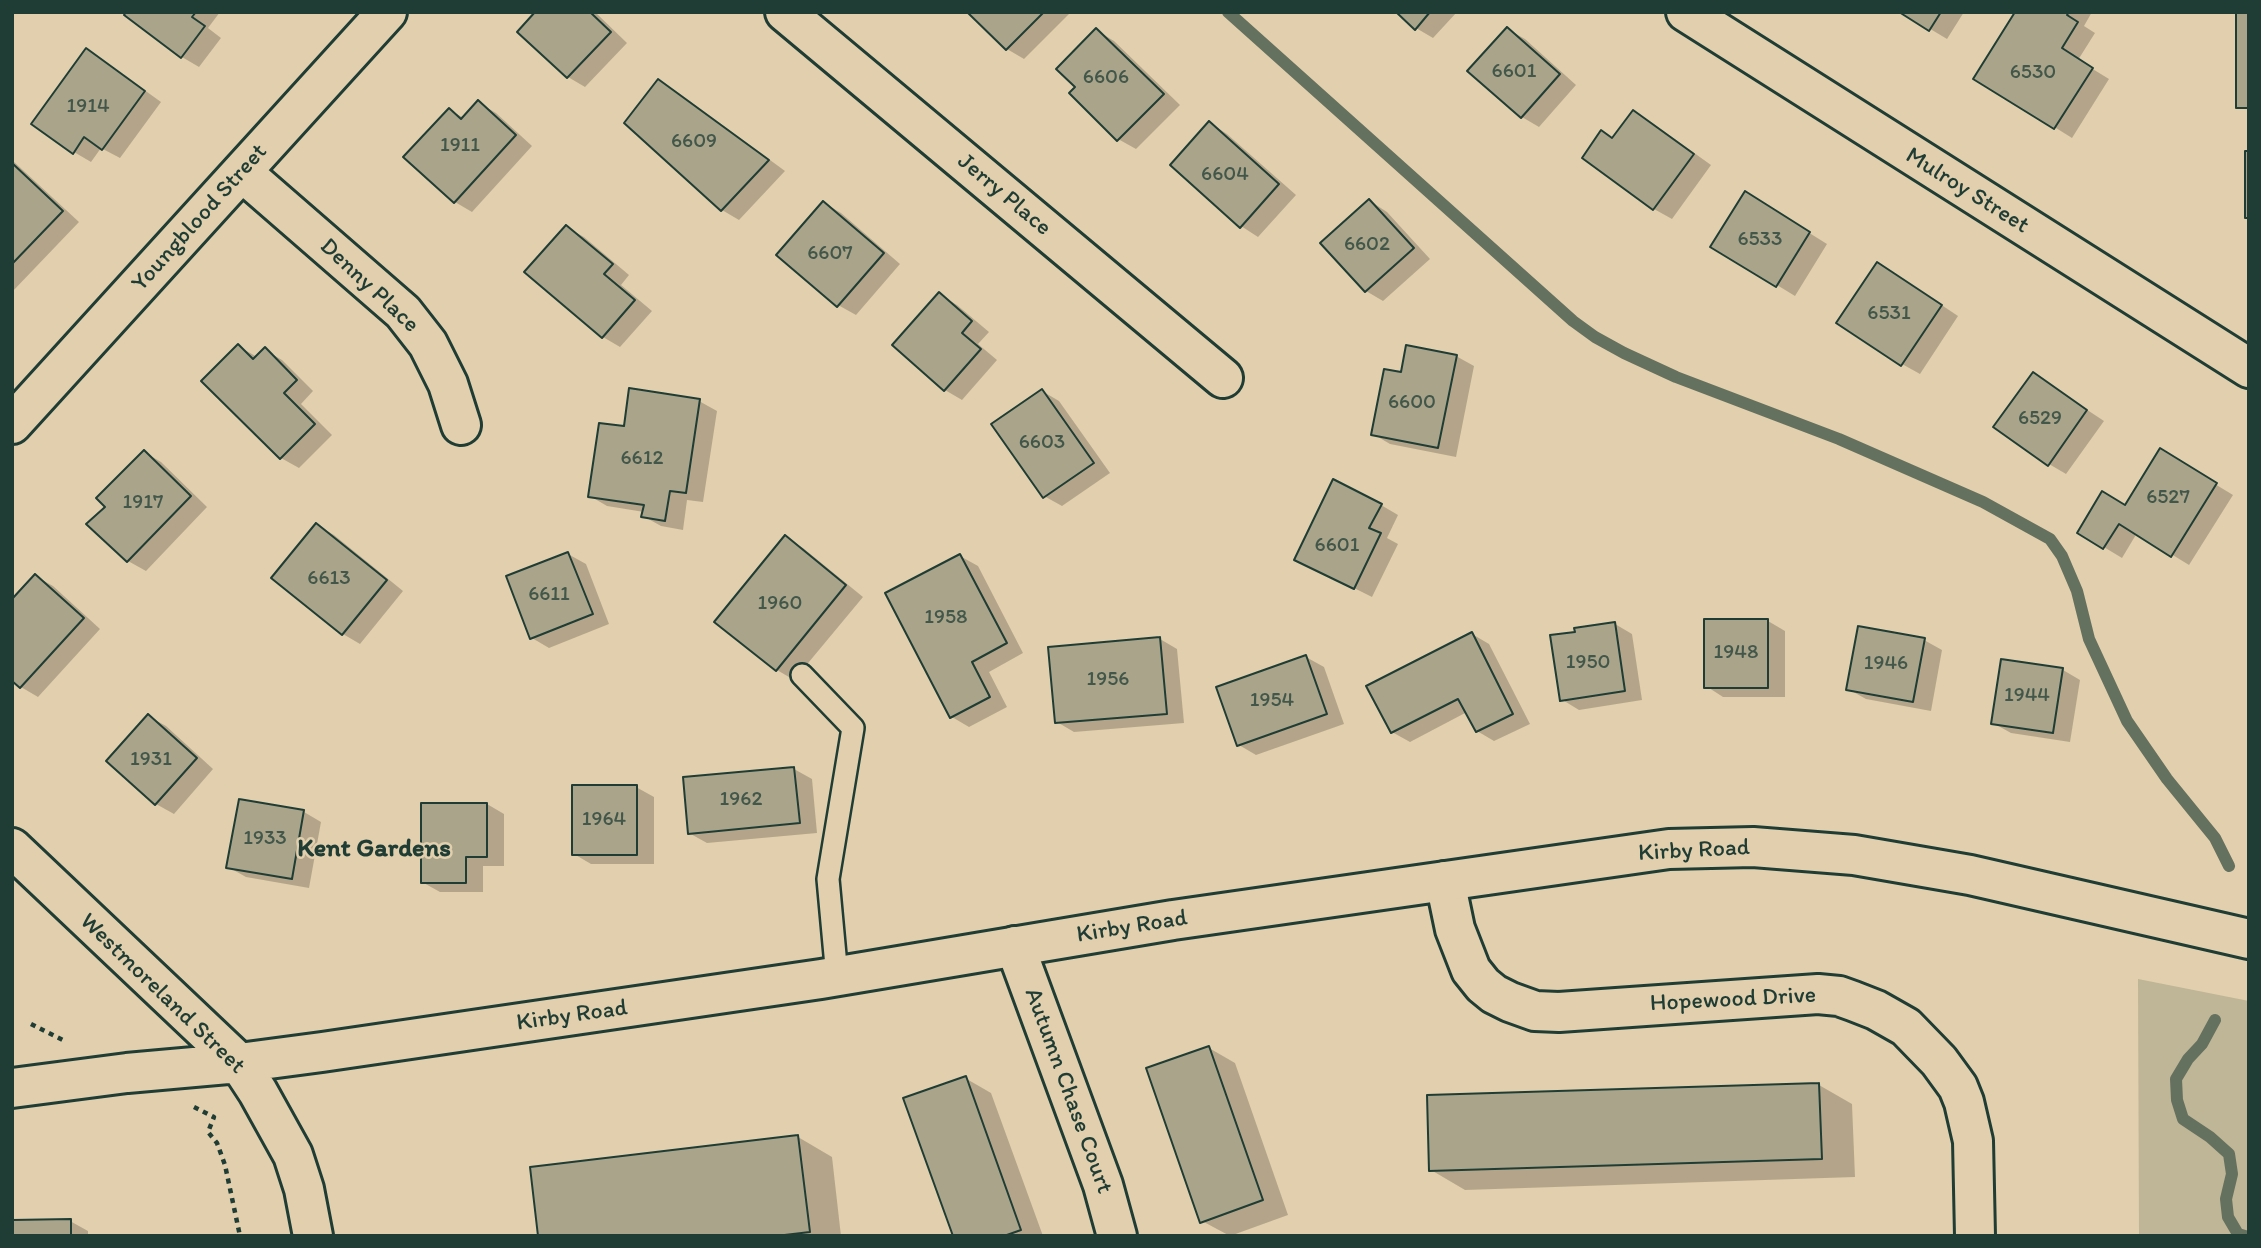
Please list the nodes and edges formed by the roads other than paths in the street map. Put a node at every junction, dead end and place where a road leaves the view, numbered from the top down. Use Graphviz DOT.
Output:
graph roads {
  1 [pos="387,12"];
  2 [pos="785,12"];
  3 [pos="1709,19"];
  4 [pos="242,172"];
  5 [pos="2249,368"];
  6 [pos="1223,378"];
  7 [pos="12,424"];
  8 [pos="461,425"];
  9 [pos="802,675"];
  10 [pos="12,848"];
  11 [pos="1445,881"];
  12 [pos="2249,939"];
  13 [pos="1015,946"];
  14 [pos="837,977"];
  15 [pos="239,1063"];
  16 [pos="12,1088"];
  17 [pos="313,1236"];
  18 [pos="1117,1236"];
  19 [pos="1975,1236"];
  1 -- 4 [label="street, Youngblood Street"];
  2 -- 6 [label="street, Jerry Place"];
  3 -- 5 [label="street, Mulroy Street"];
  4 -- 7 [label="street, Youngblood Street"];
  4 -- 8 [label="street, Denny Place"];
  9 -- 14 [label="lane"];
  10 -- 15 [label="street, Westmoreland Street"];
  11 -- 12 [label="street, Kirby Road"];
  11 -- 13 [label="street, Kirby Road"];
  11 -- 19 [label="street, Hopewood Drive"];
  13 -- 14 [label="street, Kirby Road"];
  13 -- 18 [label="street, Autumn Chase Court"];
  14 -- 15 [label="street, Kirby Road"];
  15 -- 16 [label="street, Kirby Road"];
  15 -- 17 [label="street, Westmoreland Street"];
}
